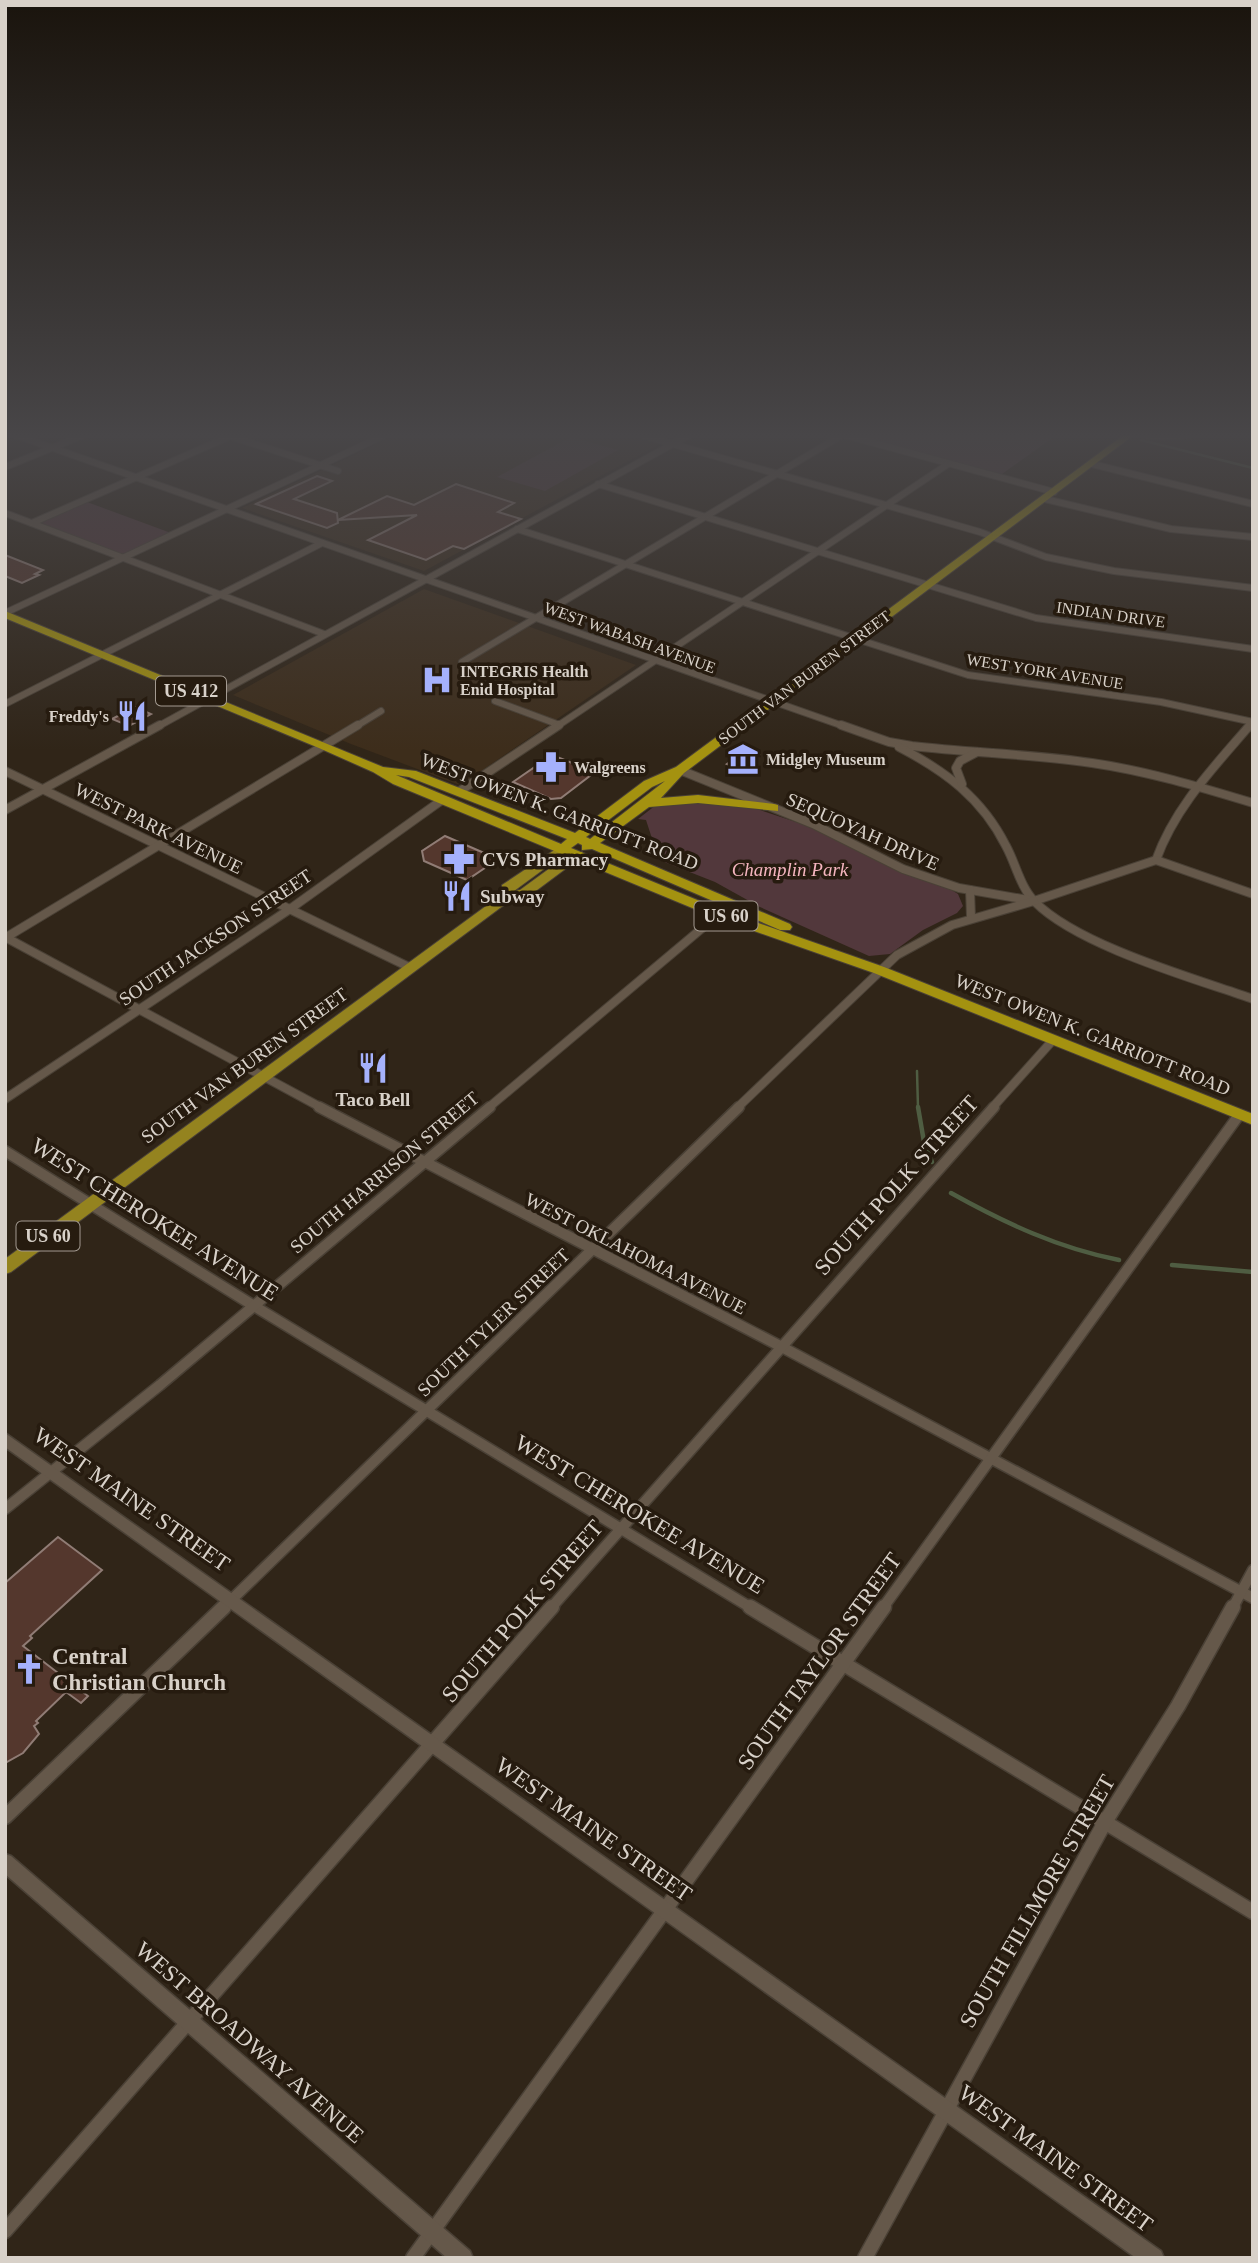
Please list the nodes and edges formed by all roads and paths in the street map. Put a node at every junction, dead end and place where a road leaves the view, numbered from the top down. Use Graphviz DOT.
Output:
graph roads {
  1 [pos="75,540"];
  2 [pos="162,540"];
  3 [pos="312,540"];
  4 [pos="498,540"];
  5 [pos="550,540"];
  6 [pos="668,540"];
  7 [pos="779,540"];
  8 [pos="833,540"];
  9 [pos="990,540"];
  10 [pos="995,540"];
  11 [pos="322,543"];
  12 [pos="816,551"];
  13 [pos="123,558"];
  14 [pos="626,564"];
  15 [pos="425,580"];
  16 [pos="927,586"];
  17 [pos="1253,588"];
  18 [pos="220,595"];
  19 [pos="740,602"];
  20 [pos="5,613"];
  21 [pos="536,618"];
  22 [pos="324,635"];
  23 [pos="855,640"];
  24 [pos="1253,649"];
  25 [pos="103,654"];
  26 [pos="653,660"];
  27 [pos="462,662"];
  28 [pos="208,698"];
  29 [pos="495,701"];
  30 [pos="771,702"];
  31 [pos="5,704"];
  32 [pos="381,710"];
  33 [pos="1253,722"];
  34 [pos="557,724"];
  35 [pos="889,742"];
  36 [pos="323,745"];
  37 [pos="977,752"];
  38 [pos="377,769"];
  39 [pos="680,770"];
  40 [pos="5,771"];
  41 [pos="962,784"];
  42 [pos="1198,786"];
  43 [pos="43,789"];
  44 [pos="460,791"];
  45 [pos="442,800"];
  46 [pos="646,803"];
  47 [pos="1253,803"];
  48 [pos="774,808"];
  49 [pos="5,810"];
  50 [pos="577,838"];
  51 [pos="592,844"];
  52 [pos="159,846"];
  53 [pos="562,849"];
  54 [pos="577,855"];
  55 [pos="1156,860"];
  56 [pos="970,890"];
  57 [pos="1253,894"];
  58 [pos="508,896"];
  59 [pos="1034,901"];
  60 [pos="290,909"];
  61 [pos="719,914"];
  62 [pos="971,917"];
  63 [pos="6,937"];
  64 [pos="411,968"];
  65 [pos="879,970"];
  66 [pos="1253,999"];
  67 [pos="140,1010"];
  68 [pos="1053,1040"];
  69 [pos="263,1078"];
  70 [pos="5,1100"];
  71 [pos="1246,1118"];
  72 [pos="5,1151"];
  73 [pos="423,1163"];
  74 [pos="90,1205"];
  75 [pos="591,1251"];
  76 [pos="5,1268"];
  77 [pos="254,1306"];
  78 [pos="780,1346"];
  79 [pos="429,1410"];
  80 [pos="5,1439"];
  81 [pos="990,1458"];
  82 [pos="50,1472"];
  83 [pos="5,1509"];
  84 [pos="623,1528"];
  85 [pos="1253,1570"];
  86 [pos="1247,1595"];
  87 [pos="232,1600"];
  88 [pos="843,1662"];
  89 [pos="433,1744"];
  90 [pos="5,1817"];
  91 [pos="1105,1822"];
  92 [pos="5,1863"];
  93 [pos="664,1909"];
  94 [pos="1253,1912"];
  95 [pos="189,2021"];
  96 [pos="945,2109"];
  97 [pos="5,2231"];
  98 [pos="432,2231"];
  99 [pos="413,2258"];
  100 [pos="463,2258"];
  101 [pos="865,2258"];
  102 [pos="1154,2258"];
  1 -- 13 [label="street"];
  2 -- 13 [label="street"];
  3 -- 11 [label="street, WEST WABASH AVENUE"];
  4 -- 15 [label="street"];
  5 -- 14 [label="street, WEST YORK AVENUE"];
  6 -- 14 [label="street"];
  7 -- 12 [label="street, INDIAN DRIVE"];
  8 -- 12 [label="street"];
  9 -- 16 [label="highway, SOUTH VAN BUREN STREET"];
  10 -- 17 [label="street"];
  11 -- 15 [label="street, WEST WABASH AVENUE"];
  11 -- 18 [label="street"];
  12 -- 16 [label="street, INDIAN DRIVE"];
  12 -- 19 [label="street"];
  13 -- 18 [label="street"];
  13 -- 20 [label="street"];
  14 -- 19 [label="street, WEST YORK AVENUE"];
  14 -- 21 [label="street"];
  15 -- 21 [label="street, WEST WABASH AVENUE"];
  15 -- 22 [label="street"];
  16 -- 23 [label="highway, SOUTH VAN BUREN STREET"];
  16 -- 24 [label="street, INDIAN DRIVE"];
  18 -- 22 [label="street"];
  18 -- 25 [label="street"];
  19 -- 23 [label="street, WEST YORK AVENUE"];
  19 -- 26 [label="street"];
  20 -- 25 [label="highway, WEST OWEN K. GARRIOTT ROAD / US 412"];
  21 -- 26 [label="street, WEST WABASH AVENUE"];
  21 -- 27 [label="street"];
  22 -- 28 [label="street"];
  23 -- 30 [label="highway, SOUTH VAN BUREN STREET"];
  23 -- 33 [label="street, WEST YORK AVENUE"];
  25 -- 28 [label="highway, WEST OWEN K. GARRIOTT ROAD / US 412"];
  25 -- 31 [label="street"];
  26 -- 30 [label="street, WEST WABASH AVENUE"];
  26 -- 34 [label="street"];
  28 -- 36 [label="highway, WEST OWEN K. GARRIOTT ROAD / US 412"];
  28 -- 43 [label="street"];
  29 -- 34 [label="street"];
  30 -- 35 [label="street, WEST WABASH AVENUE"];
  30 -- 39 [label="highway, SOUTH VAN BUREN STREET"];
  32 -- 36 [label="street"];
  33 -- 42 [label="street"];
  34 -- 44 [label="street"];
  35 -- 37 [label="street, WEST WABASH AVENUE"];
  35 -- 41 [label="street"];
  36 -- 38 [label="highway, WEST OWEN K. GARRIOTT ROAD / US 412"];
  36 -- 52 [label="street"];
  37 -- 41 [label="street"];
  37 -- 42 [label="street, WEST WABASH AVENUE"];
  38 -- 44 [label="highway, WEST OWEN K. GARRIOTT ROAD / US 412"];
  38 -- 45 [label="highway, WEST OWEN K. GARRIOTT ROAD / US 412"];
  39 -- 46 [label="highway, SOUTH VAN BUREN STREET"];
  39 -- 48 [label="street, SEQUOYAH DRIVE"];
  39 -- 50 [label="highway, SOUTH VAN BUREN STREET"];
  40 -- 43 [label="street, WEST PARK AVENUE"];
  41 -- 59 [label="street"];
  42 -- 47 [label="street, WEST WABASH AVENUE"];
  42 -- 55 [label="street"];
  43 -- 49 [label="street"];
  43 -- 52 [label="street, WEST PARK AVENUE"];
  44 -- 50 [label="highway, WEST OWEN K. GARRIOTT ROAD / US 412"];
  45 -- 53 [label="highway, WEST OWEN K. GARRIOTT ROAD / US 412"];
  45 -- 60 [label="street, SOUTH JACKSON STREET"];
  46 -- 48 [label="highway"];
  46 -- 51 [label="highway, SOUTH VAN BUREN STREET"];
  48 -- 56 [label="street, SEQUOYAH DRIVE"];
  50 -- 51 [label="highway, WEST OWEN K. GARRIOTT ROAD / US 60"];
  50 -- 53 [label="highway, SOUTH VAN BUREN STREET / US 60"];
  51 -- 54 [label="highway, SOUTH VAN BUREN STREET"];
  51 -- 65 [label="highway, WEST OWEN K. GARRIOTT ROAD / US 60"];
  52 -- 60 [label="street, WEST PARK AVENUE"];
  52 -- 63 [label="street"];
  53 -- 54 [label="highway, WEST OWEN K. GARRIOTT ROAD / US 412"];
  53 -- 58 [label="main road, SOUTH VAN BUREN STREET / US 60"];
  54 -- 58 [label="main road, SOUTH VAN BUREN STREET / US 60"];
  54 -- 61 [label="highway, WEST OWEN K. GARRIOTT ROAD / US 60"];
  55 -- 57 [label="street"];
  55 -- 59 [label="street, SEQUOYAH DRIVE"];
  56 -- 59 [label="street, SEQUOYAH DRIVE"];
  56 -- 62 [label="street"];
  58 -- 64 [label="main road, SOUTH VAN BUREN STREET / US 60"];
  59 -- 62 [label="street, SOUTH TYLER STREET"];
  59 -- 66 [label="street"];
  60 -- 64 [label="street, WEST PARK AVENUE"];
  60 -- 67 [label="street, SOUTH JACKSON STREET"];
  61 -- 65 [label="highway, WEST OWEN K. GARRIOTT ROAD / US 60"];
  61 -- 73 [label="street, SOUTH HARRISON STREET"];
  62 -- 65 [label="street, SOUTH TYLER STREET"];
  63 -- 67 [label="street, WEST OKLAHOMA AVENUE"];
  64 -- 69 [label="main road, SOUTH VAN BUREN STREET / US 60"];
  65 -- 68 [label="highway, WEST OWEN K. GARRIOTT ROAD / US 60"];
  65 -- 75 [label="street, SOUTH TYLER STREET"];
  67 -- 69 [label="street, WEST OKLAHOMA AVENUE"];
  67 -- 70 [label="street, SOUTH JACKSON STREET"];
  68 -- 71 [label="highway, WEST OWEN K. GARRIOTT ROAD / US 60"];
  68 -- 78 [label="street, SOUTH POLK STREET"];
  69 -- 73 [label="street, WEST OKLAHOMA AVENUE"];
  69 -- 74 [label="main road, SOUTH VAN BUREN STREET / US 60"];
  71 -- 81 [label="street, SOUTH TAYLOR STREET"];
  72 -- 74 [label="street, WEST CHEROKEE AVENUE"];
  73 -- 75 [label="street, WEST OKLAHOMA AVENUE"];
  73 -- 77 [label="street, SOUTH HARRISON STREET"];
  74 -- 76 [label="main road, SOUTH VAN BUREN STREET / US 60"];
  74 -- 77 [label="street, WEST CHEROKEE AVENUE"];
  75 -- 78 [label="street, WEST OKLAHOMA AVENUE"];
  75 -- 79 [label="street, SOUTH TYLER STREET"];
  77 -- 79 [label="street, WEST CHEROKEE AVENUE"];
  77 -- 82 [label="street, SOUTH HARRISON STREET"];
  78 -- 81 [label="street, WEST OKLAHOMA AVENUE"];
  78 -- 84 [label="street, SOUTH POLK STREET"];
  79 -- 84 [label="street, WEST CHEROKEE AVENUE"];
  79 -- 87 [label="street, SOUTH TYLER STREET"];
  80 -- 82 [label="street, WEST MAINE STREET"];
  81 -- 86 [label="street, WEST OKLAHOMA AVENUE"];
  81 -- 88 [label="street, SOUTH TAYLOR STREET"];
  82 -- 83 [label="street, SOUTH HARRISON STREET"];
  82 -- 87 [label="street, WEST MAINE STREET"];
  84 -- 88 [label="street, WEST CHEROKEE AVENUE"];
  84 -- 89 [label="street, SOUTH POLK STREET"];
  85 -- 86 [label="street, SOUTH FILLMORE STREET"];
  86 -- 91 [label="street, SOUTH FILLMORE STREET"];
  87 -- 89 [label="street, WEST MAINE STREET"];
  87 -- 90 [label="street, SOUTH TYLER STREET"];
  88 -- 91 [label="street, WEST CHEROKEE AVENUE"];
  88 -- 93 [label="street, SOUTH TAYLOR STREET"];
  89 -- 93 [label="street, WEST MAINE STREET"];
  89 -- 95 [label="street, SOUTH POLK STREET"];
  91 -- 94 [label="street, WEST CHEROKEE AVENUE"];
  91 -- 96 [label="street, SOUTH FILLMORE STREET"];
  92 -- 95 [label="street, WEST BROADWAY AVENUE"];
  93 -- 96 [label="street, WEST MAINE STREET"];
  93 -- 98 [label="street, SOUTH TAYLOR STREET"];
  95 -- 97 [label="street, SOUTH POLK STREET"];
  95 -- 98 [label="street, WEST BROADWAY AVENUE"];
  96 -- 101 [label="street, SOUTH FILLMORE STREET"];
  96 -- 102 [label="street, WEST MAINE STREET"];
  98 -- 99 [label="street, SOUTH TAYLOR STREET"];
  98 -- 100 [label="street, WEST BROADWAY AVENUE"];
}
